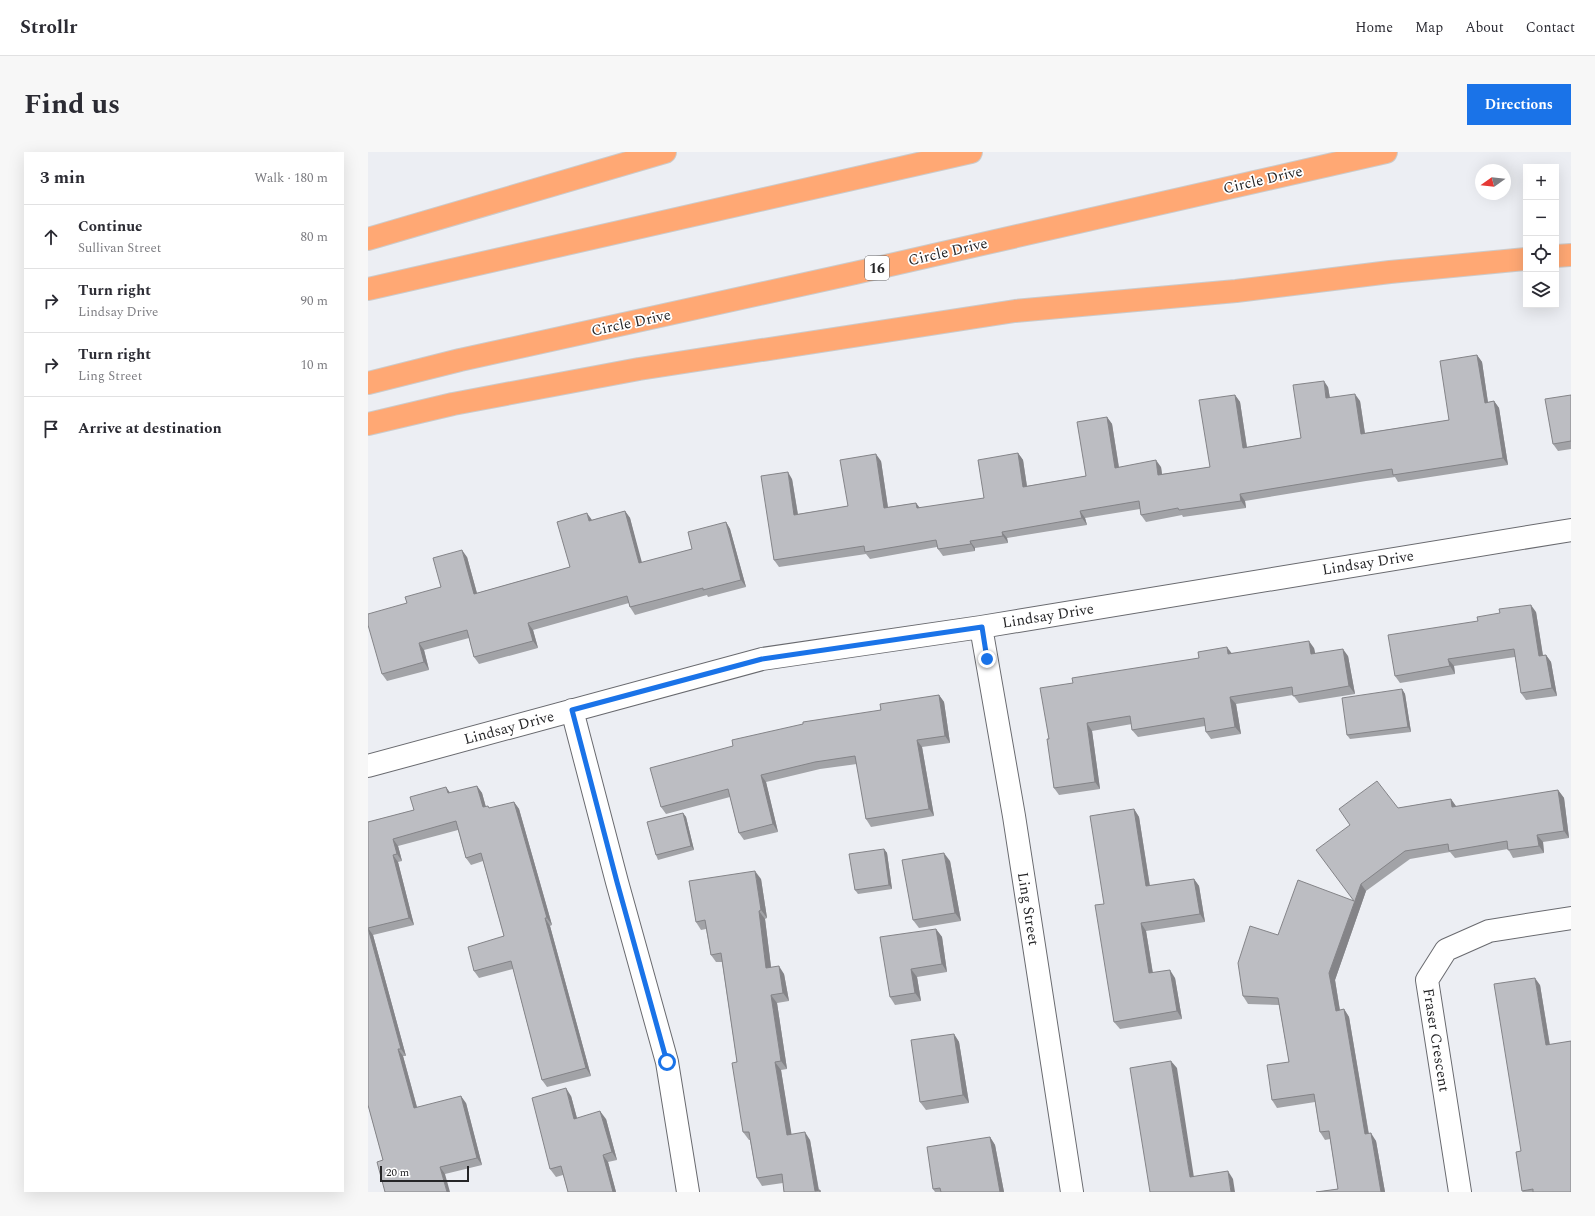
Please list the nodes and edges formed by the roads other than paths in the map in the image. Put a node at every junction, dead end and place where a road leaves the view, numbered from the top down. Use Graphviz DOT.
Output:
graph roads {
  1 [pos="665,152"];
  2 [pos="970,152"];
  3 [pos="1386,152"];
  4 [pos="368,239"];
  5 [pos="1571,255"];
  6 [pos="1559,256"];
  7 [pos="1523,258"];
  8 [pos="368,288"];
  9 [pos="368,383"];
  10 [pos="368,424"];
  11 [pos="1571,530"];
  12 [pos="982,627"];
  13 [pos="572,710"];
  14 [pos="368,766"];
  15 [pos="1571,918"];
  16 [pos="688,1192"];
  17 [pos="1072,1192"];
  18 [pos="1460,1192"];
  1 -- 4 [label="highway"];
  2 -- 8 [label="highway"];
  3 -- 9 [label="highway, Circle Drive / 16"];
  5 -- 6 [label="highway"];
  7 -- 10 [label="highway"];
  11 -- 12 [label="street, Lindsay Drive"];
  12 -- 13 [label="street, Lindsay Drive"];
  12 -- 17 [label="street, Ling Street"];
  13 -- 14 [label="street, Lindsay Drive"];
  13 -- 16 [label="street"];
  15 -- 18 [label="street, Fraser Crescent"];
}
